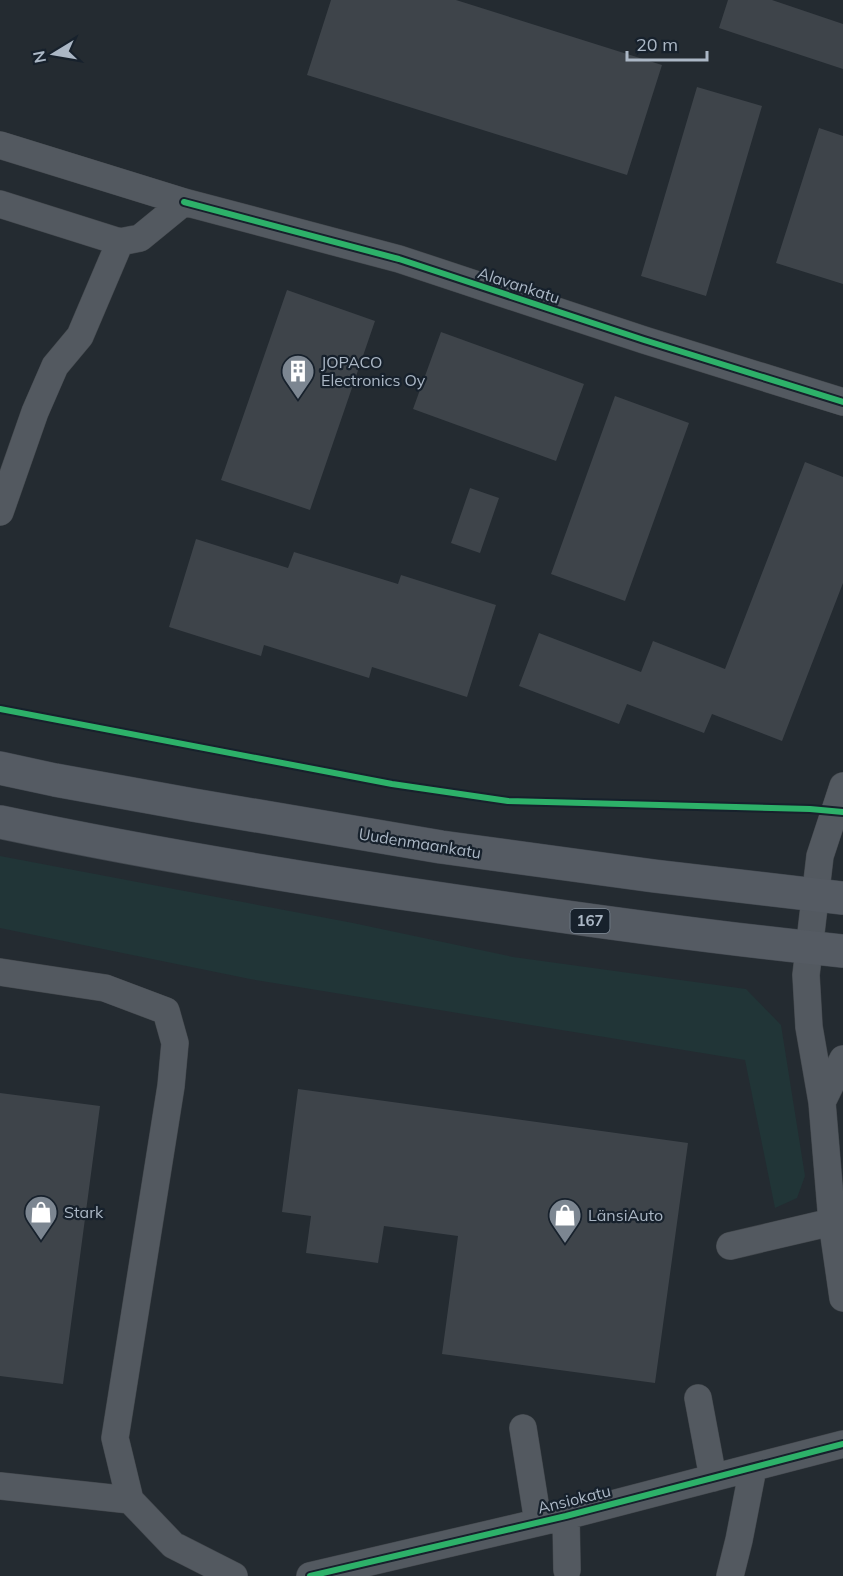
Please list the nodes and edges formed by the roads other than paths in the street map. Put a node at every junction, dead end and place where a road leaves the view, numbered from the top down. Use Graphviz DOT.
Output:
graph roads {
  1 [pos="0,145"];
  2 [pos="184,202"];
  3 [pos="0,204"];
  4 [pos="120,242"];
  5 [pos="843,402"];
  6 [pos="0,512"];
  7 [pos="0,768"];
  8 [pos="843,786"];
  9 [pos="0,822"];
  10 [pos="829,897"];
  11 [pos="809,947"];
  12 [pos="843,951"];
  13 [pos="0,972"];
  14 [pos="843,1059"];
  15 [pos="822,1102"];
  16 [pos="832,1222"];
  17 [pos="730,1246"];
  18 [pos="843,1298"];
  19 [pos="698,1398"];
  20 [pos="524,1428"];
  21 [pos="843,1444"];
  22 [pos="753,1468"];
  23 [pos="713,1478"];
  24 [pos="0,1486"];
  25 [pos="130,1500"];
  26 [pos="566,1516"];
  27 [pos="538,1522"];
  28 [pos="567,1570"];
  29 [pos="318,1575"];
  30 [pos="234,1576"];
  31 [pos="730,1576"];
  1 -- 2 [label="street, Alavankatu"];
  2 -- 4 [label="street"];
  2 -- 5 [label="street, Alavankatu"];
  3 -- 4 [label="street"];
  4 -- 6 [label="street"];
  7 -- 10 [label="main road, Uudenmaankatu"];
  8 -- 10 [label="street"];
  9 -- 11 [label="main road, 167"];
  10 -- 11 [label="street"];
  11 -- 12 [label="main road, 167"];
  11 -- 15 [label="street"];
  13 -- 25 [label="street"];
  14 -- 15 [label="street"];
  15 -- 16 [label="street"];
  16 -- 17 [label="street"];
  16 -- 18 [label="street"];
  19 -- 23 [label="street"];
  20 -- 27 [label="street"];
  21 -- 22 [label="street, Ansiokatu"];
  22 -- 23 [label="street, Ansiokatu"];
  22 -- 31 [label="street"];
  23 -- 26 [label="street, Ansiokatu"];
  24 -- 25 [label="street"];
  25 -- 30 [label="street"];
  26 -- 27 [label="street, Ansiokatu"];
  26 -- 28 [label="street"];
  27 -- 29 [label="street, Ansiokatu"];
}
